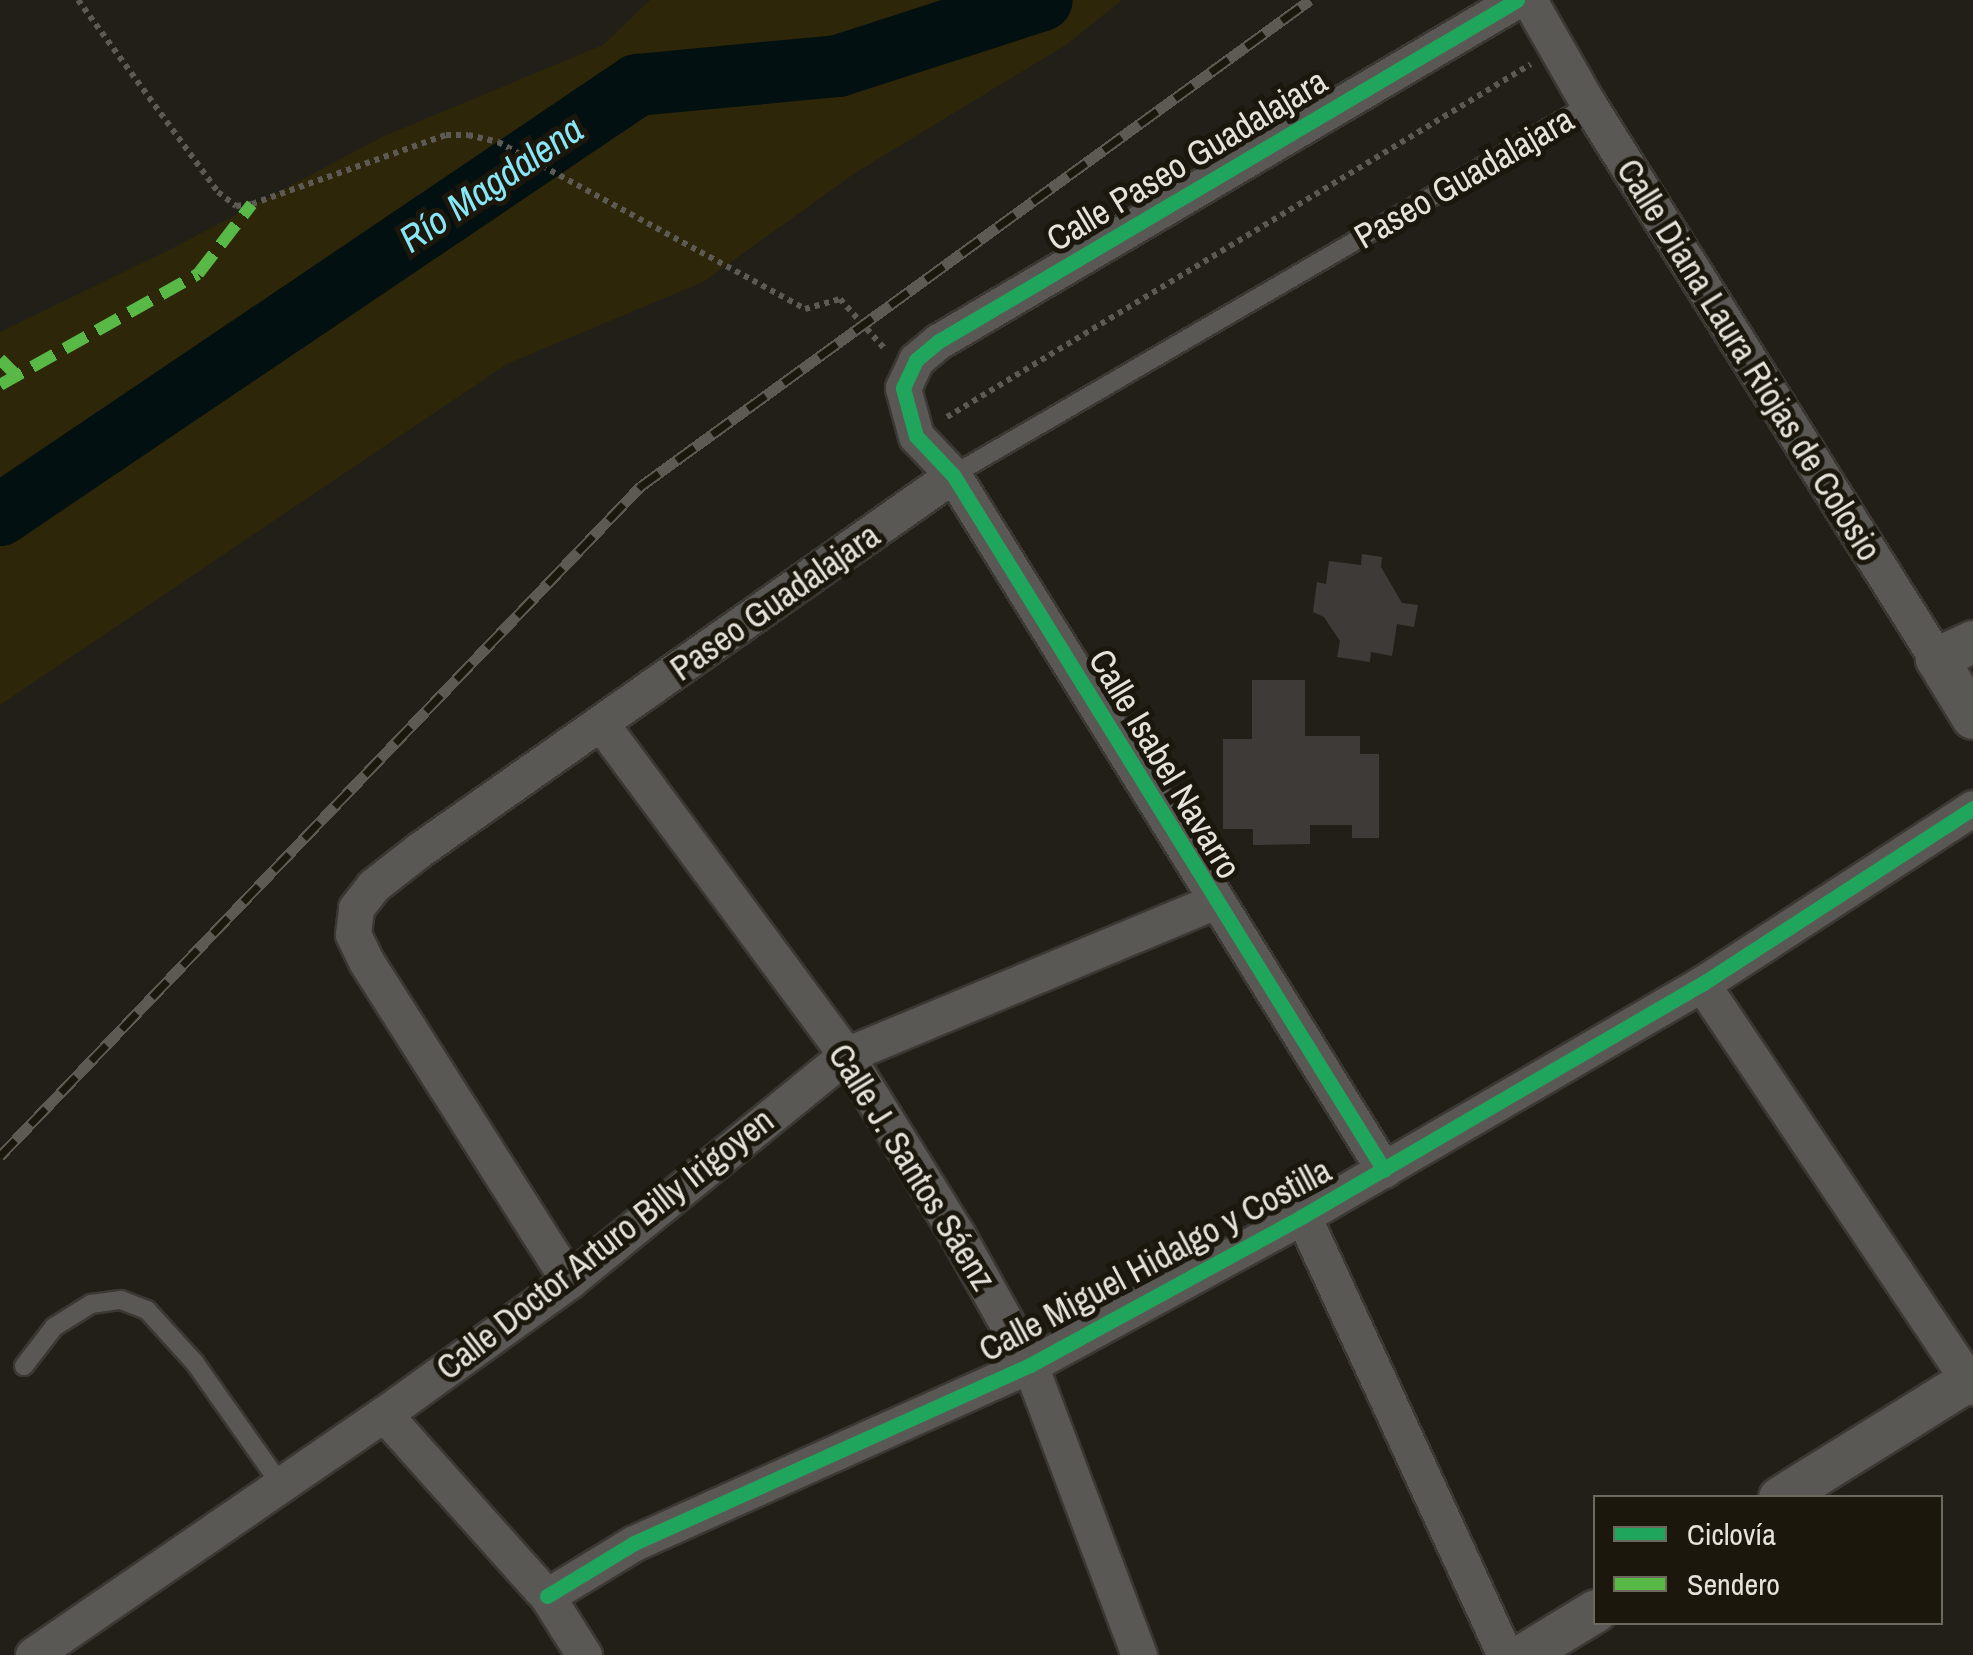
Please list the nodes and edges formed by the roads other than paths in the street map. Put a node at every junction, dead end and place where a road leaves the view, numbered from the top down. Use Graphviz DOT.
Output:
graph roads {
  1 [pos="1517,0"];
  2 [pos="1528,0"];
  3 [pos="1589,104"];
  4 [pos="906,379"];
  5 [pos="953,475"];
  6 [pos="1955,650"];
  7 [pos="1973,718"];
  8 [pos="602,724"];
  9 [pos="1973,808"];
  10 [pos="1214,902"];
  11 [pos="1702,984"];
  12 [pos="846,1055"];
  13 [pos="1384,1170"];
  14 [pos="1304,1216"];
  15 [pos="569,1281"];
  16 [pos="24,1366"];
  17 [pos="1030,1366"];
  18 [pos="1972,1382"];
  19 [pos="384,1414"];
  20 [pos="280,1485"];
  21 [pos="1785,1495"];
  22 [pos="547,1596"];
  23 [pos="1593,1613"];
  24 [pos="33,1655"];
  25 [pos="584,1655"];
  26 [pos="1139,1655"];
  27 [pos="1506,1655"];
  28 [pos="1524,1655"];
  1 -- 4 [label="street, Calle Paseo Guadalajara"];
  2 -- 3 [label="street, Calle Diana Laura Riojas de Colosio"];
  3 -- 5 [label="lane, Paseo Guadalajara"];
  3 -- 6 [label="street, Calle Diana Laura Riojas de Colosio"];
  4 -- 5 [label="street, Calle Isabel Navarro"];
  5 -- 8 [label="street, Paseo Guadalajara"];
  5 -- 10 [label="street, Calle Isabel Navarro"];
  6 -- 7 [label="street, Calle Diana Laura Riojas de Colosio"];
  8 -- 12 [label="street, Calle J. Santos Sáenz"];
  8 -- 15 [label="street, Paseo Guadalajara"];
  9 -- 11 [label="street, Calle Miguel Hidalgo y Costilla"];
  10 -- 12 [label="street, Calle Doctor Arturo Billy Irigoyen"];
  10 -- 13 [label="street, Calle Isabel Navarro"];
  11 -- 13 [label="street, Calle Miguel Hidalgo y Costilla"];
  11 -- 18 [label="street"];
  12 -- 15 [label="street, Calle Doctor Arturo Billy Irigoyen"];
  12 -- 17 [label="street, Calle J. Santos Sáenz"];
  13 -- 14 [label="street, Calle Miguel Hidalgo y Costilla"];
  14 -- 17 [label="street, Calle Miguel Hidalgo y Costilla"];
  14 -- 27 [label="street"];
  15 -- 19 [label="street, Calle Doctor Arturo Billy Irigoyen"];
  16 -- 20 [label="lane"];
  17 -- 22 [label="street, Calle Miguel Hidalgo y Costilla"];
  17 -- 26 [label="street, Calle J. Santos Sáenz"];
  18 -- 21 [label="street"];
  19 -- 20 [label="street, Calle Doctor Arturo Billy Irigoyen"];
  19 -- 22 [label="street"];
  20 -- 24 [label="street, Calle Doctor Arturo Billy Irigoyen"];
  22 -- 25 [label="street"];
  23 -- 28 [label="street"];
}
